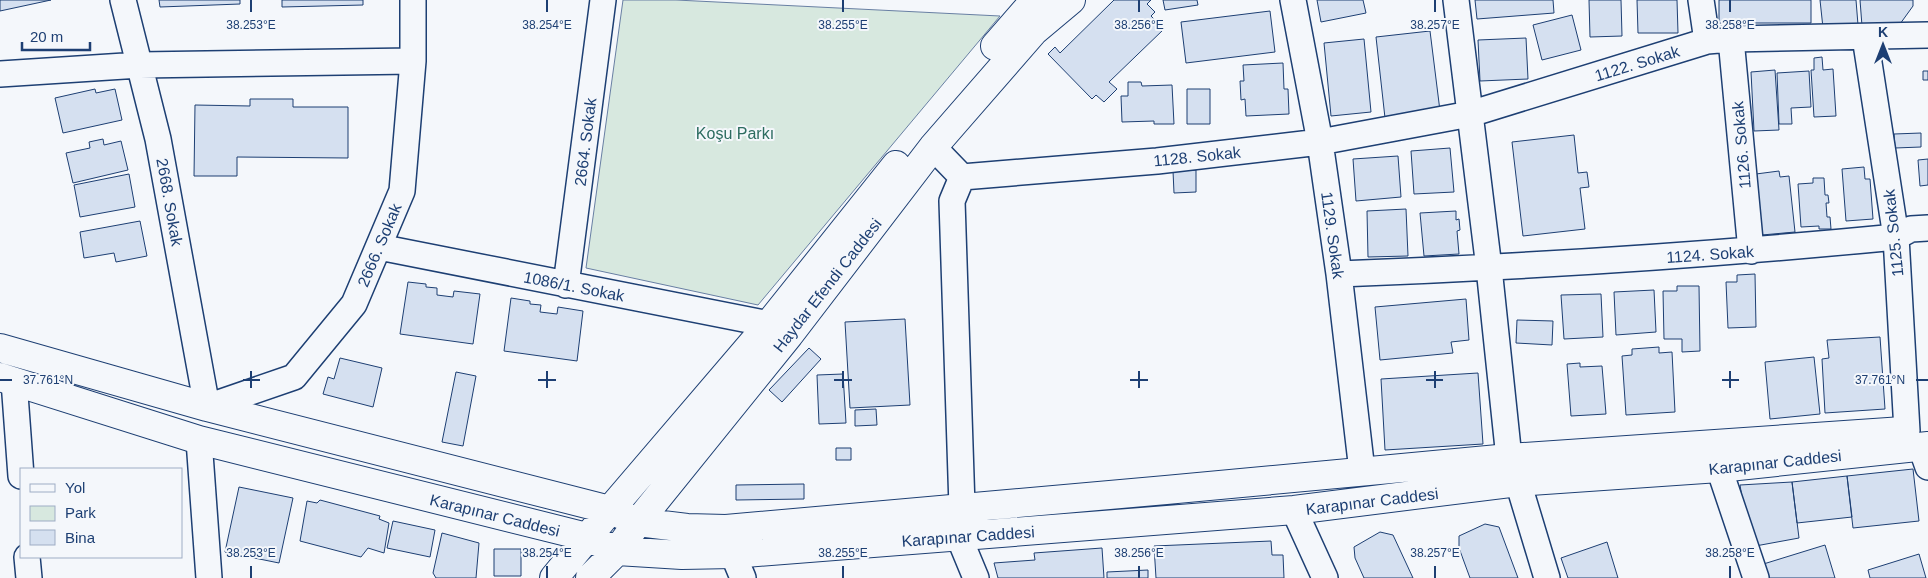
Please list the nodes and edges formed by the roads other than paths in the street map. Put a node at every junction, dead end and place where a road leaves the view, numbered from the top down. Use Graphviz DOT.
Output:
graph roads {
  1 [pos="123,0"];
  2 [pos="413,0"];
  3 [pos="603,0"];
  4 [pos="1035,0"];
  5 [pos="1071,0"];
  6 [pos="1293,0"];
  7 [pos="1456,0"];
  8 [pos="1702,0"];
  9 [pos="1928,35"];
  10 [pos="1865,37"];
  11 [pos="1719,40"];
  12 [pos="413,61"];
  13 [pos="140,65"];
  14 [pos="0,74"];
  15 [pos="1470,114"];
  16 [pos="1320,142"];
  17 [pos="933,148"];
  18 [pos="962,176"];
  19 [pos="1928,228"];
  20 [pos="1896,237"];
  21 [pos="378,247"];
  22 [pos="1751,252"];
  23 [pos="1489,268"];
  24 [pos="1339,274"];
  25 [pos="566,285"];
  26 [pos="769,324"];
  27 [pos="0,348"];
  28 [pos="7,379"];
  29 [pos="207,407"];
  30 [pos="199,440"];
  31 [pos="1922,444"];
  32 [pos="1718,468"];
  33 [pos="20,469"];
  34 [pos="1514,470"];
  35 [pos="1362,471"];
  36 [pos="962,507"];
  37 [pos="610,510"];
  38 [pos="1294,510"];
  39 [pos="638,522"];
  40 [pos="587,537"];
  41 [pos="960,537"];
  42 [pos="617,551"];
  43 [pos="27,558"];
  44 [pos="738,566"];
  45 [pos="29,578"];
  46 [pos="209,578"];
  47 [pos="554,578"];
  48 [pos="590,578"];
  49 [pos="976,578"];
  50 [pos="1325,578"];
  51 [pos="1547,578"];
  52 [pos="1756,578"];
  1 -- 13 [label="street, 2668. Sokak"];
  2 -- 12 [label="street, 2666. Sokak"];
  3 -- 25 [label="street, 2664. Sokak"];
  4 -- 26 [label="main road, Haydar Efendi Caddesi"];
  5 -- 17 [label="main road, Haydar Efendi Caddesi"];
  6 -- 16 [label="street, 1129. Sokak"];
  7 -- 15 [label="street"];
  8 -- 11 [label="street, 1126. Sokak"];
  9 -- 10 [label="street, 1122. Sokak"];
  10 -- 11 [label="street, 1122. Sokak"];
  10 -- 20 [label="street, 1125. Sokak"];
  11 -- 15 [label="street, 1122. Sokak"];
  11 -- 22 [label="street, 1126. Sokak"];
  12 -- 13 [label="street"];
  12 -- 21 [label="street, 2666. Sokak"];
  13 -- 14 [label="street"];
  13 -- 29 [label="street, 2668. Sokak"];
  15 -- 16 [label="street, 1128. Sokak"];
  15 -- 23 [label="street"];
  16 -- 18 [label="street, 1128. Sokak"];
  16 -- 24 [label="street, 1129. Sokak"];
  17 -- 18 [label="street"];
  17 -- 39 [label="main road, Haydar Efendi Caddesi"];
  18 -- 36 [label="street"];
  19 -- 20 [label="street, 1124. Sokak"];
  20 -- 22 [label="street, 1124. Sokak"];
  20 -- 31 [label="street, 1125. Sokak"];
  21 -- 25 [label="street, 1086/1. Sokak"];
  21 -- 29 [label="street, 2666. Sokak"];
  22 -- 23 [label="street, 1124. Sokak"];
  23 -- 24 [label="street, 1124. Sokak"];
  23 -- 34 [label="street"];
  24 -- 35 [label="street, 1129. Sokak"];
  25 -- 26 [label="street, 1086/1. Sokak"];
  26 -- 37 [label="main road, Haydar Efendi Caddesi"];
  27 -- 29 [label="main road, Karapınar Caddesi"];
  28 -- 30 [label="main road, Karapınar Caddesi"];
  28 -- 33 [label="street"];
  29 -- 37 [label="main road, Karapınar Caddesi"];
  30 -- 40 [label="main road, Karapınar Caddesi"];
  30 -- 46 [label="street"];
  31 -- 32 [label="main road, Karapınar Caddesi"];
  31 -- 34 [label="main road, Karapınar Caddesi"];
  32 -- 34 [label="main road, Karapınar Caddesi"];
  32 -- 52 [label="street"];
  34 -- 35 [label="main road, Karapınar Caddesi"];
  34 -- 38 [label="main road, Karapınar Caddesi"];
  34 -- 51 [label="street"];
  35 -- 36 [label="main road, Karapınar Caddesi"];
  36 -- 39 [label="main road, Karapınar Caddesi"];
  37 -- 39 [label="main road, Karapınar Caddesi"];
  37 -- 40 [label="main road, Haydar Efendi Caddesi"];
  38 -- 41 [label="main road, Karapınar Caddesi"];
  38 -- 50 [label="street"];
  39 -- 42 [label="main road, Haydar Efendi Caddesi"];
  40 -- 42 [label="main road, Karapınar Caddesi"];
  40 -- 47 [label="main road, Haydar Efendi Caddesi"];
  41 -- 44 [label="main road, Karapınar Caddesi"];
  41 -- 49 [label="street"];
  42 -- 44 [label="main road, Karapınar Caddesi"];
  42 -- 48 [label="main road, Haydar Efendi Caddesi"];
  43 -- 45 [label="street"];
}
